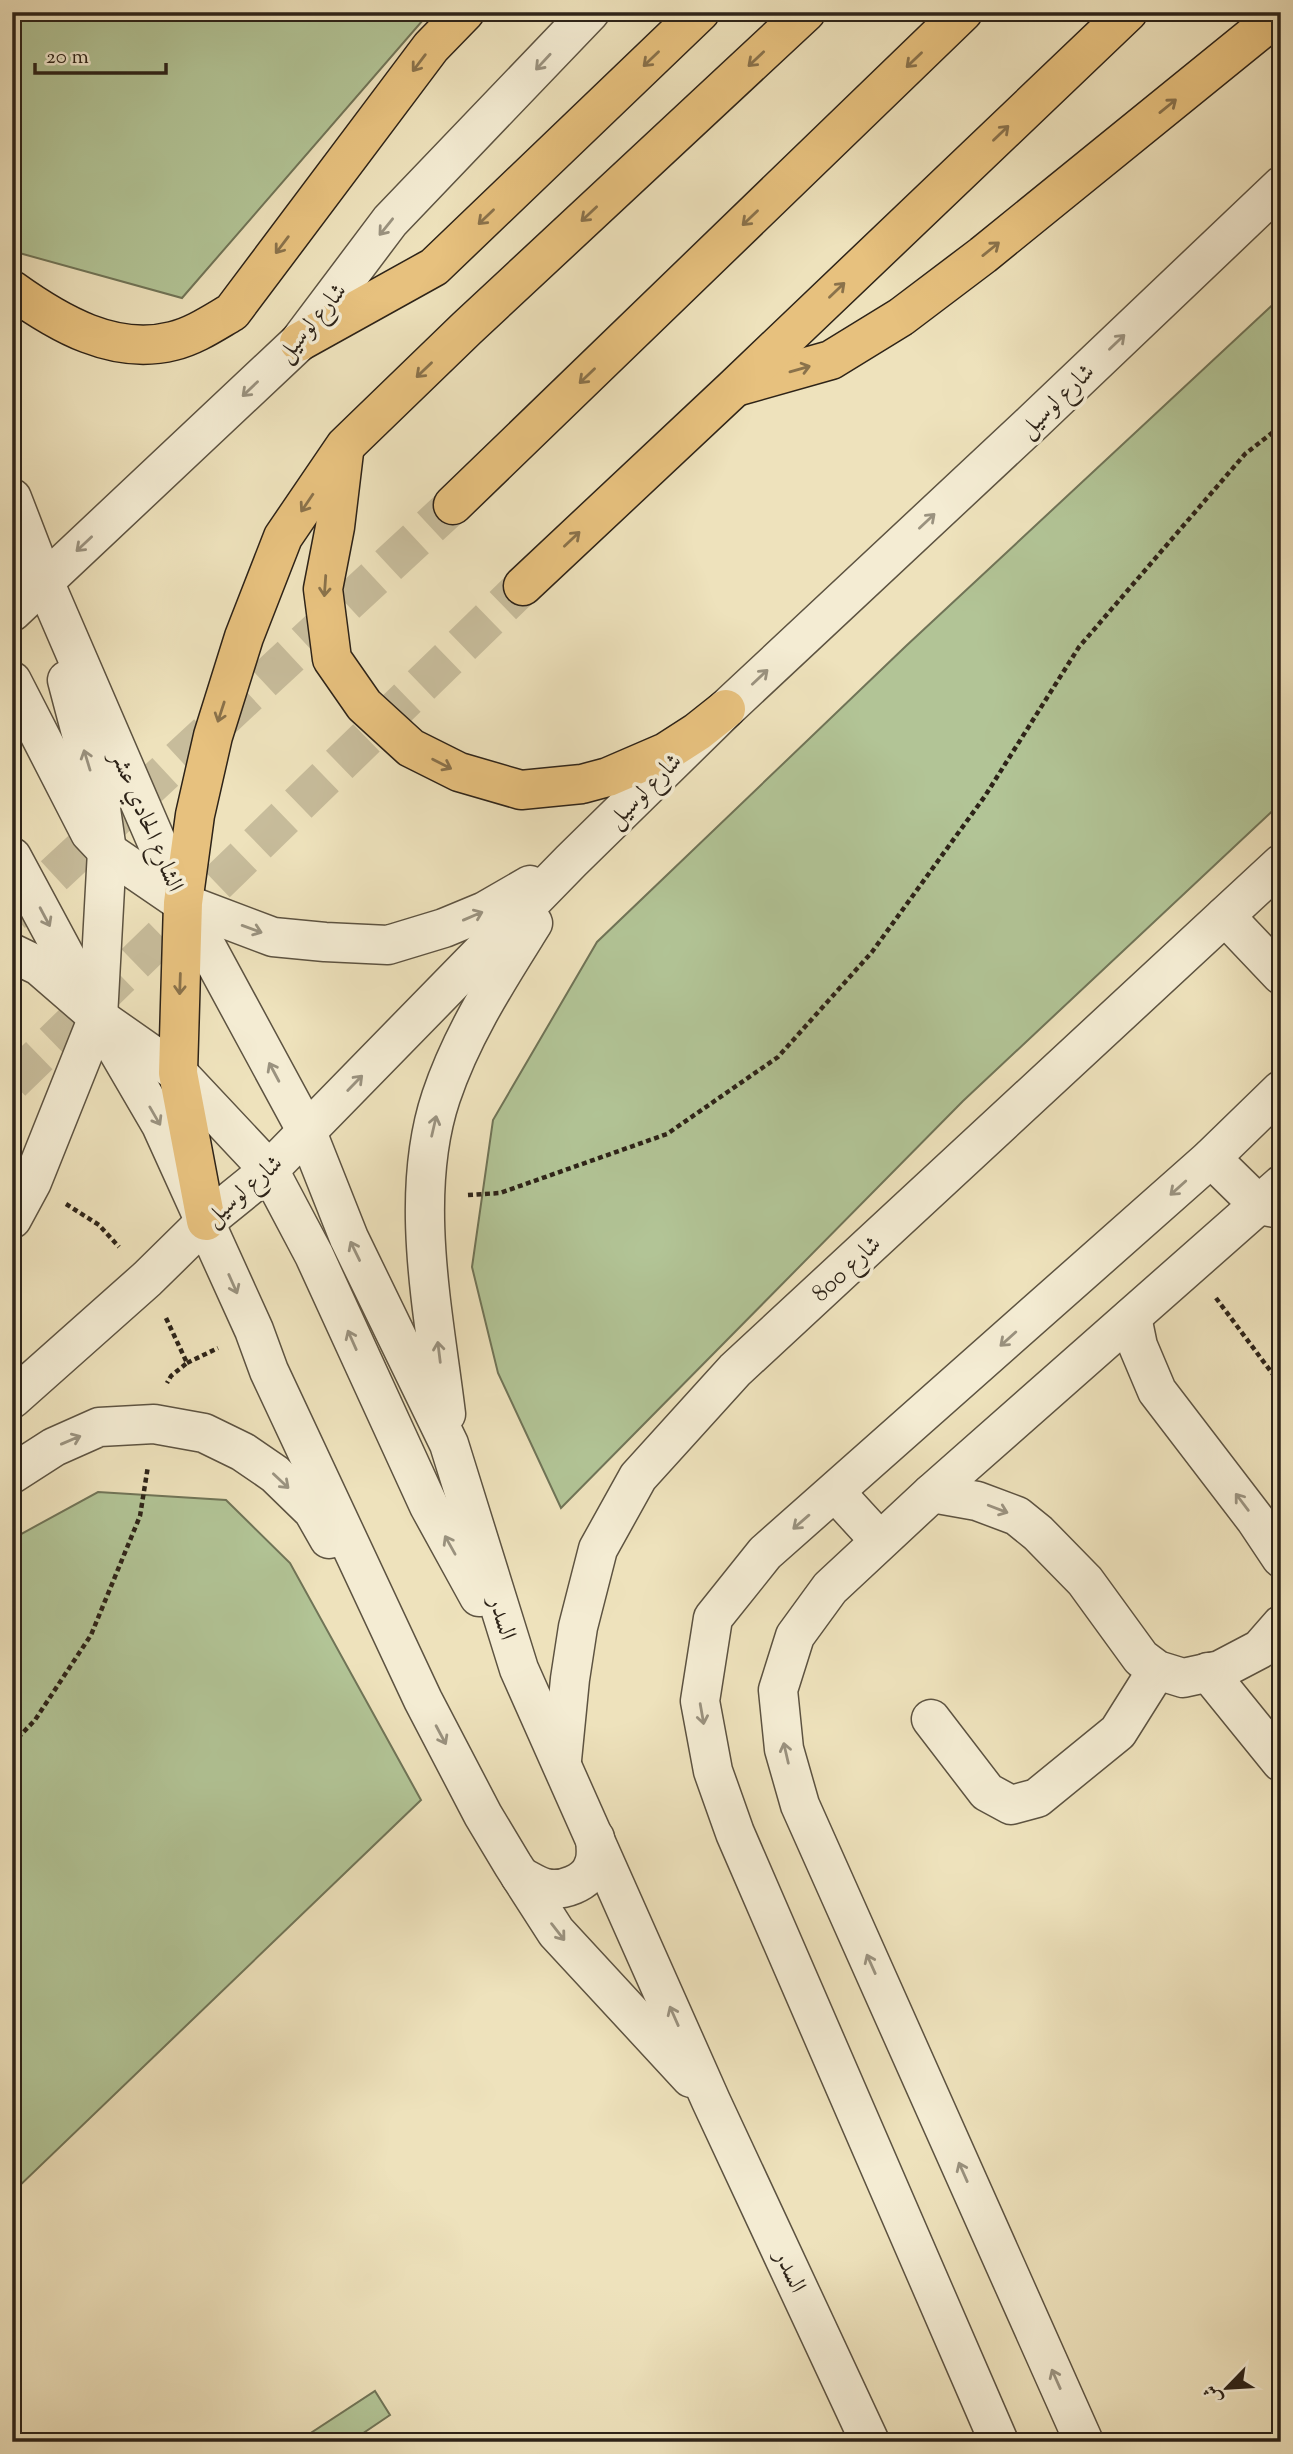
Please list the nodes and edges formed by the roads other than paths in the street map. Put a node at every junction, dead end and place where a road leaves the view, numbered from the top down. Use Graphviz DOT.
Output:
graph roads {
  1 [pos="465,12"];
  2 [pos="590,12"];
  3 [pos="700,12"];
  4 [pos="806,12"];
  5 [pos="963,12"];
  6 [pos="1128,12"];
  7 [pos="1281,13"];
  8 [pos="1281,186"];
  9 [pos="12,290"];
  10 [pos="299,342"];
  11 [pos="734,388"];
  12 [pos="345,446"];
  13 [pos="12,498"];
  14 [pos="453,505"];
  15 [pos="44,581"];
  16 [pos="523,586"];
  17 [pos="12,612"];
  18 [pos="12,681"];
  19 [pos="726,709"];
  20 [pos="107,851"];
  21 [pos="12,857"];
  22 [pos="571,861"];
  23 [pos="1281,864"];
  24 [pos="183,903"];
  25 [pos="1226,916"];
  26 [pos="12,953"];
  27 [pos="1281,975"];
  28 [pos="98,1017"];
  29 [pos="178,1073"];
  30 [pos="1281,1090"];
  31 [pos="307,1132"];
  32 [pos="1211,1158"];
  33 [pos="270,1170"];
  34 [pos="1274,1200"];
  35 [pos="12,1219"];
  36 [pos="206,1222"];
  37 [pos="1132,1317"];
  38 [pos="12,1399"];
  39 [pos="449,1444"];
  40 [pos="12,1474"];
  41 [pos="836,1493"];
  42 [pos="932,1493"];
  43 [pos="879,1540"];
  44 [pos="1281,1558"];
  45 [pos="1277,1640"];
  46 [pos="519,1669"];
  47 [pos="1157,1670"];
  48 [pos="1208,1672"];
  49 [pos="423,1700"];
  50 [pos="931,1719"];
  51 [pos="562,1762"];
  52 [pos="1281,1762"];
  53 [pos="595,1839"];
  54 [pos="520,1876"];
  55 [pos="711,2101"];
  56 [pos="870,2442"];
  57 [pos="999,2442"];
  58 [pos="1084,2442"];
  1 -- 9 [label="highway, one-way"];
  2 -- 10 [label="street, شارع لوسيل, one-way"];
  3 -- 10 [label="highway, one-way"];
  4 -- 12 [label="highway, one-way"];
  5 -- 14 [label="highway, one-way"];
  11 -- 6 [label="highway, one-way"];
  11 -- 7 [label="highway, one-way"];
  19 -- 8 [label="street, شارع لوسيل, one-way"];
  10 -- 15 [label="street, شارع لوسيل, one-way"];
  16 -- 11 [label="highway, one-way"];
  12 -- 19 [label="highway, one-way"];
  12 -- 24 [label="highway, one-way"];
  13 -- 15 [label="street, الشارع الحادي عشر"];
  15 -- 17 [label="street, شارع لوسيل"];
  20 -- 15 [label="street, one-way"];
  15 -- 24 [label="street, الشارع الحادي عشر"];
  18 -- 20 [label="street"];
  19 -- 22 [label="street, شارع لوسيل"];
  20 -- 24 [label="street"];
  20 -- 28 [label="street"];
  21 -- 28 [label="street, one-way"];
  24 -- 22 [label="street, one-way"];
  31 -- 22 [label="street, شارع لوسيل, one-way"];
  39 -- 22 [label="street, one-way"];
  23 -- 25 [label="street, شارع 800"];
  24 -- 29 [label="highway, one-way"];
  31 -- 24 [label="street, الشارع الحادي عشر, one-way"];
  25 -- 27 [label="street"];
  25 -- 51 [label="street, شارع 800"];
  26 -- 28 [label="street"];
  28 -- 29 [label="street"];
  28 -- 35 [label="street"];
  28 -- 36 [label="street, one-way"];
  29 -- 33 [label="street"];
  29 -- 36 [label="highway"];
  30 -- 32 [label="street"];
  31 -- 33 [label="street, شارع لوسيل"];
  39 -- 31 [label="street, السدر, one-way"];
  32 -- 34 [label="street"];
  32 -- 41 [label="street, one-way"];
  33 -- 36 [label="street, شارع لوسيل"];
  46 -- 33 [label="street, one-way"];
  34 -- 37 [label="street"];
  36 -- 38 [label="street, شارع لوسيل"];
  36 -- 49 [label="street, السدر, one-way"];
  37 -- 42 [label="street"];
  44 -- 37 [label="street, one-way"];
  39 -- 46 [label="street, السدر"];
  40 -- 49 [label="street, one-way"];
  41 -- 43 [label="street"];
  41 -- 57 [label="street, one-way"];
  42 -- 43 [label="street"];
  42 -- 47 [label="street, one-way"];
  58 -- 43 [label="street, one-way"];
  45 -- 48 [label="street"];
  46 -- 51 [label="street, السدر"];
  47 -- 48 [label="street"];
  47 -- 50 [label="street"];
  48 -- 52 [label="street"];
  49 -- 54 [label="street, السدر, one-way"];
  51 -- 53 [label="street, السدر"];
  53 -- 54 [label="street"];
  55 -- 53 [label="street, السدر, one-way"];
  54 -- 55 [label="street, السدر, one-way"];
  55 -- 56 [label="street, السدر"];
}
